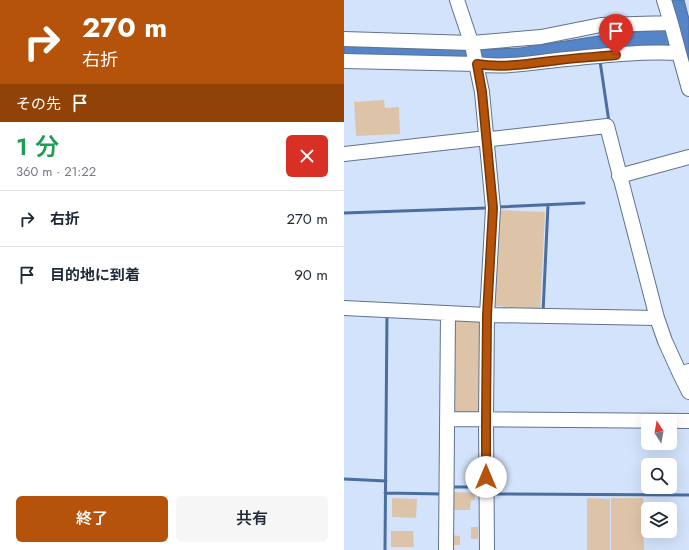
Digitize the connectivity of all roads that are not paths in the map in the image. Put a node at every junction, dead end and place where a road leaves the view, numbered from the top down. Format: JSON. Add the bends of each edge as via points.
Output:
{"nodes":[{"id":1,"x":457,"y":0,"type":"edge"},
{"id":2,"x":664,"y":0,"type":"edge"},
{"id":3,"x":670,"y":23,"type":"junction"},
{"id":4,"x":344,"y":39,"type":"edge"},
{"id":5,"x":472,"y":44,"type":"junction"},
{"id":6,"x":679,"y":53,"type":"junction"},
{"id":7,"x":344,"y":60,"type":"edge"},
{"id":8,"x":477,"y":62,"type":"junction"},
{"id":9,"x":689,"y":89,"type":"edge"},
{"id":10,"x":486,"y":138,"type":"junction"},
{"id":11,"x":344,"y":154,"type":"edge"},
{"id":12,"x":689,"y":157,"type":"edge"},
{"id":13,"x":619,"y":176,"type":"junction"},
{"id":14,"x":344,"y":308,"type":"edge"},
{"id":15,"x":448,"y":313,"type":"junction"},
{"id":16,"x":487,"y":315,"type":"junction"},
{"id":17,"x":657,"y":318,"type":"junction"},
{"id":18,"x":684,"y":373,"type":"edge"},
{"id":19,"x":689,"y":392,"type":"edge"},
{"id":20,"x":447,"y":418,"type":"junction"},
{"id":21,"x":486,"y":419,"type":"junction"},
{"id":22,"x":689,"y":421,"type":"edge"},
{"id":23,"x":446,"y":550,"type":"edge"},
{"id":24,"x":487,"y":550,"type":"edge"}],
"edges":[{"from":1,"to":5,"type":"street"},
{"from":2,"to":3,"type":"street"},
{"from":3,"to":5,"type":"street","via":[[601,25],[541,36]]},
{"from":3,"to":6,"type":"street"},
{"from":4,"to":5,"type":"street"},
{"from":5,"to":8,"type":"street"},
{"from":6,"to":8,"type":"street","via":[[646,53],[486,66]]},
{"from":6,"to":9,"type":"street"},
{"from":7,"to":8,"type":"street"},
{"from":8,"to":10,"type":"street"},
{"from":10,"to":11,"type":"street"},
{"from":10,"to":13,"type":"street","via":[[607,126]]},
{"from":10,"to":16,"type":"street","via":[[493,208]]},
{"from":12,"to":13,"type":"street"},
{"from":13,"to":17,"type":"street"},
{"from":14,"to":15,"type":"street"},
{"from":15,"to":16,"type":"street"},
{"from":15,"to":20,"type":"street"},
{"from":16,"to":17,"type":"street"},
{"from":16,"to":21,"type":"street"},
{"from":17,"to":18,"type":"street","via":[[664,341]]},
{"from":18,"to":19,"type":"street"},
{"from":20,"to":21,"type":"street"},
{"from":20,"to":23,"type":"street"},
{"from":21,"to":22,"type":"street"},
{"from":21,"to":24,"type":"street"}]}
